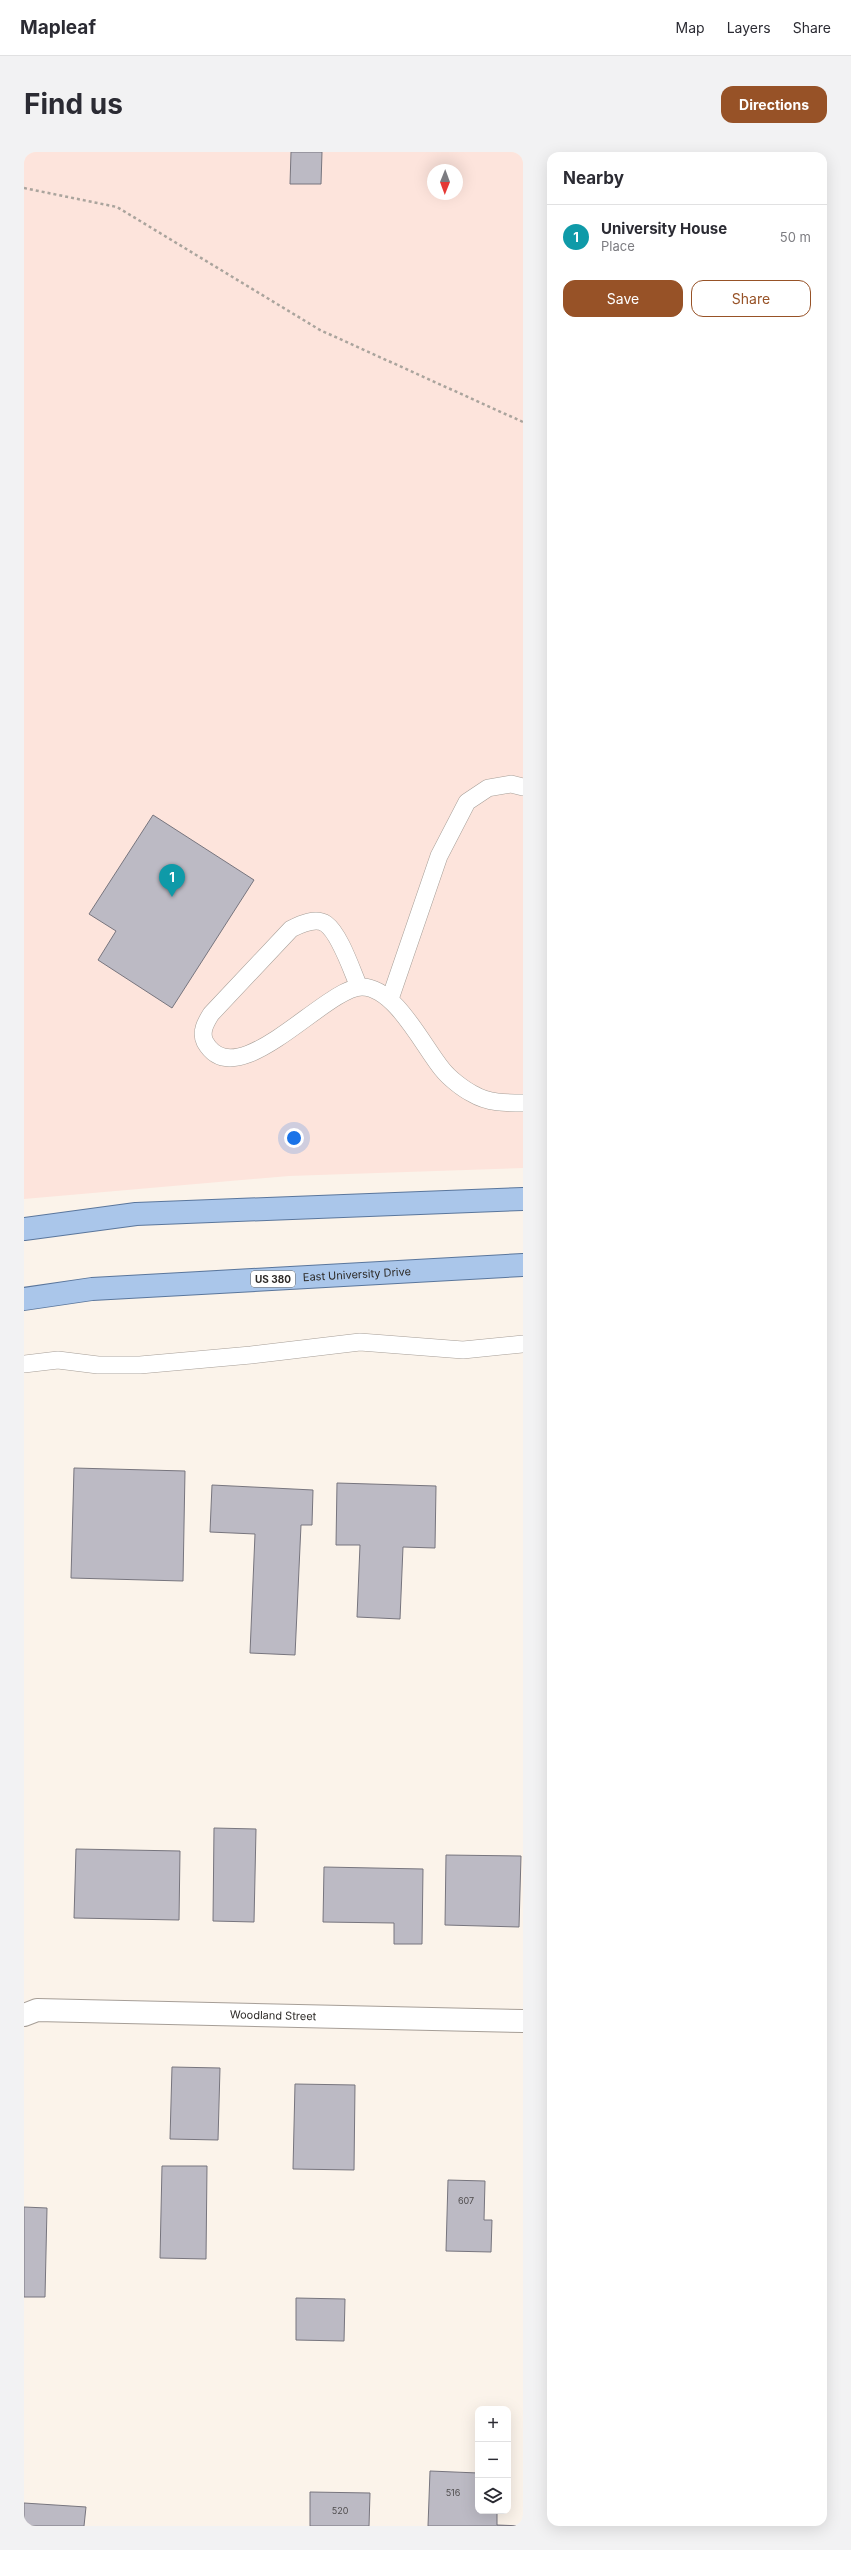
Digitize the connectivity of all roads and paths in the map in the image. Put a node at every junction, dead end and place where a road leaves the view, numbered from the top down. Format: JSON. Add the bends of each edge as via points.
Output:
{"nodes":[{"id":1,"x":24,"y":188,"type":"edge"},
{"id":2,"x":523,"y":422,"type":"edge"},
{"id":3,"x":523,"y":787,"type":"edge"},
{"id":4,"x":359,"y":987,"type":"junction"},
{"id":5,"x":390,"y":1000,"type":"junction"},
{"id":6,"x":523,"y":1103,"type":"edge"},
{"id":7,"x":523,"y":1199,"type":"edge"},
{"id":8,"x":24,"y":1229,"type":"edge"},
{"id":9,"x":523,"y":1265,"type":"edge"},
{"id":10,"x":24,"y":1299,"type":"edge"},
{"id":11,"x":523,"y":1344,"type":"edge"},
{"id":12,"x":24,"y":1364,"type":"edge"},
{"id":13,"x":24,"y":2015,"type":"edge"},
{"id":14,"x":523,"y":2021,"type":"edge"}],
"edges":[{"from":1,"to":2,"type":"path","via":[[117,207],[320,330]]},
{"from":3,"to":5,"type":"lane","via":[[511,784],[488,788],[467,802],[439,856]]},
{"from":4,"to":4,"type":"lane","via":[[332,1001],[307,1020],[254,1052],[226,1057],[213,1052],[204,1040],[203,1028],[211,1014],[291,929],[303,923],[315,921],[326,924],[336,936]]},
{"from":4,"to":5,"type":"lane","via":[[368,987]]},
{"from":5,"to":6,"type":"lane","via":[[443,1070],[472,1094],[487,1100]]},
{"from":7,"to":8,"type":"main road","via":[[136,1214]]},
{"from":9,"to":10,"type":"main road","name":"East University Drive","number":"US 380","via":[[92,1289]]},
{"from":11,"to":12,"type":"lane","via":[[463,1350],[360,1342],[251,1356],[140,1365],[98,1365],[58,1360]]},
{"from":13,"to":14,"type":"street","name":"Woodland Street","via":[[37,2010]]}]}
